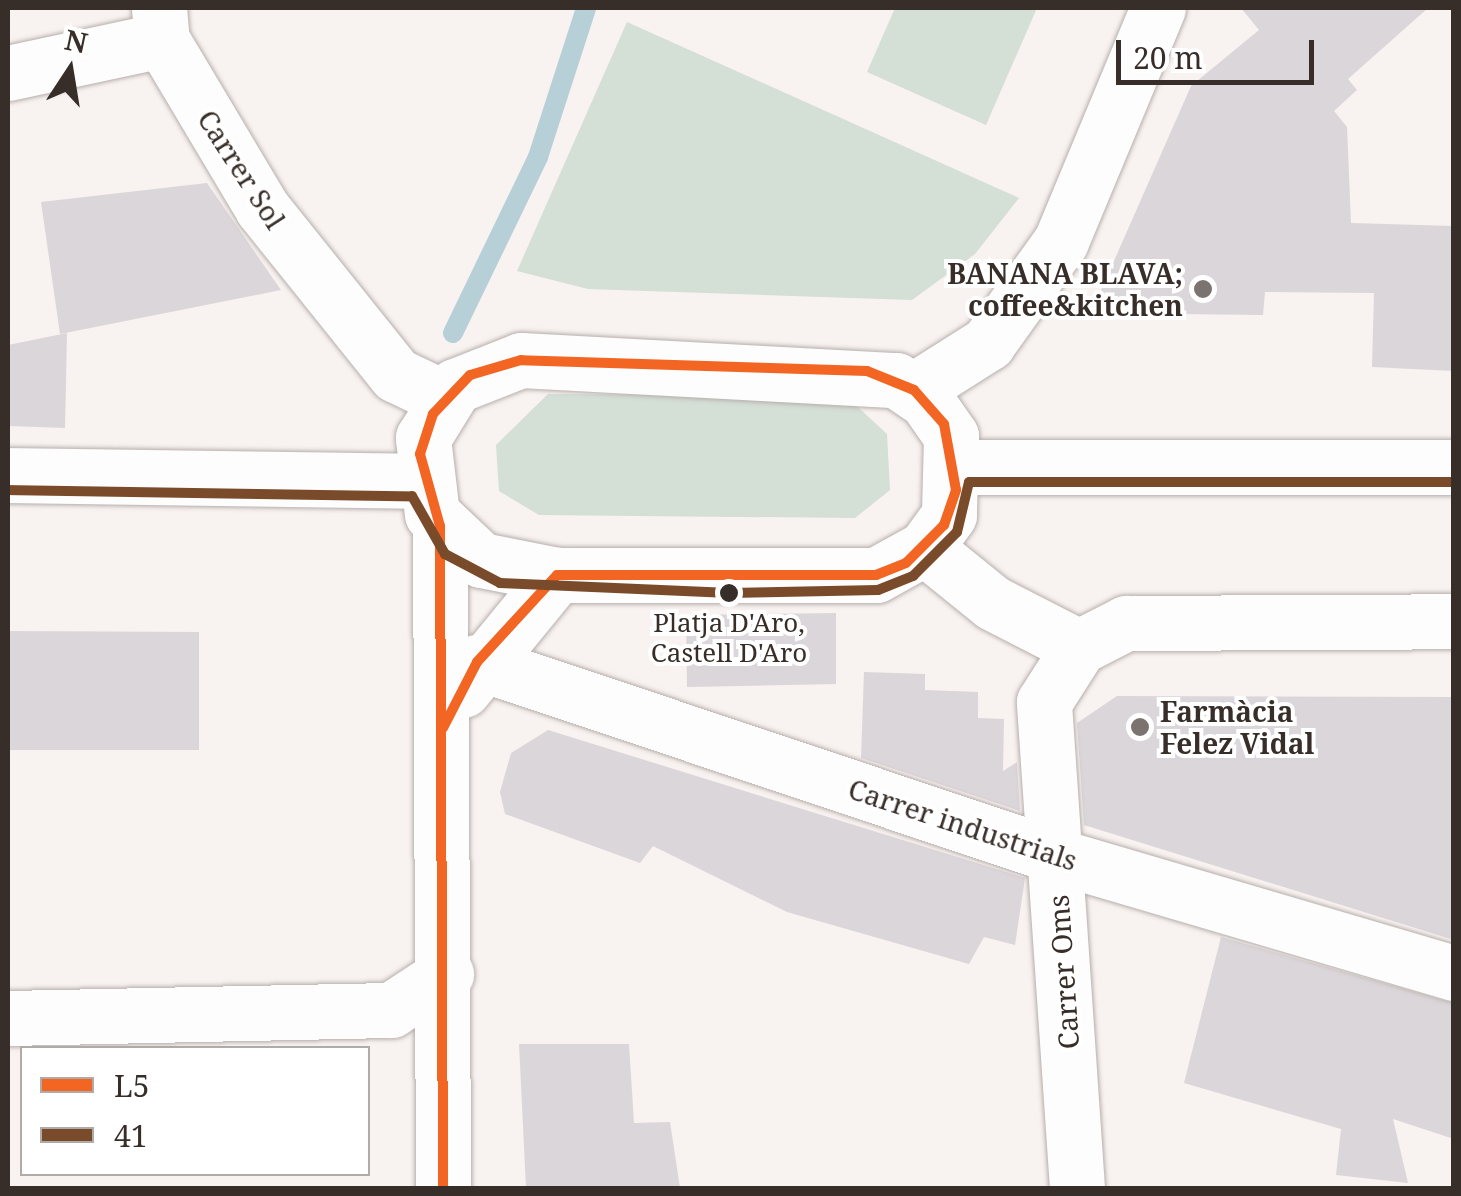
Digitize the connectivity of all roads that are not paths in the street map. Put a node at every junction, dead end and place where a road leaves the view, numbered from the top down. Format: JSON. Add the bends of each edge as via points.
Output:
{"nodes":[{"id":1,"x":1158,"y":8,"type":"edge"},
{"id":2,"x":160,"y":24,"type":"edge"},
{"id":3,"x":8,"y":73,"type":"edge"},
{"id":4,"x":914,"y":390,"type":"junction"},
{"id":5,"x":444,"y":398,"type":"junction"},
{"id":6,"x":957,"y":467,"type":"junction"},
{"id":7,"x":1454,"y":467,"type":"edge"},
{"id":8,"x":8,"y":474,"type":"edge"},
{"id":9,"x":430,"y":504,"type":"junction"},
{"id":10,"x":925,"y":548,"type":"junction"},
{"id":11,"x":557,"y":575,"type":"junction"},
{"id":12,"x":1454,"y":621,"type":"edge"},
{"id":13,"x":1079,"y":646,"type":"junction"},
{"id":14,"x":478,"y":662,"type":"junction"},
{"id":15,"x":443,"y":728,"type":"junction"},
{"id":16,"x":1056,"y":856,"type":"junction"},
{"id":17,"x":1454,"y":973,"type":"edge"},
{"id":18,"x":446,"y":974,"type":"junction"},
{"id":19,"x":8,"y":1018,"type":"edge"},
{"id":20,"x":443,"y":1188,"type":"edge"},
{"id":21,"x":1077,"y":1188,"type":"edge"}],
"edges":[{"from":1,"to":4,"type":"street","via":[[1062,241],[988,343]]},
{"from":2,"to":3,"type":"street","name":"Carrer Sol"},
{"from":2,"to":5,"type":"street","name":"Carrer Sol","via":[[262,208],[396,375]]},
{"from":4,"to":5,"type":"street","via":[[868,372],[520,360],[470,375]]},
{"from":4,"to":6,"type":"street","via":[[944,424]]},
{"from":5,"to":9,"type":"street","via":[[423,438]]},
{"from":6,"to":7,"type":"street"},
{"from":6,"to":10,"type":"street","via":[[949,515]]},
{"from":8,"to":9,"type":"street"},
{"from":9,"to":11,"type":"street","via":[[481,560]]},
{"from":9,"to":15,"type":"street"},
{"from":10,"to":11,"type":"street","via":[[876,575]]},
{"from":10,"to":13,"type":"street","via":[[993,604]]},
{"from":11,"to":14,"type":"street"},
{"from":12,"to":13,"type":"street","via":[[1126,622]]},
{"from":13,"to":16,"type":"street","name":"Carrer Oms","via":[[1044,702]]},
{"from":14,"to":15,"type":"street"},
{"from":14,"to":16,"type":"street","name":"Carrer industrials"},
{"from":15,"to":18,"type":"street"},
{"from":16,"to":17,"type":"street","name":"Carrer industrials"},
{"from":16,"to":21,"type":"street","name":"Carrer Oms"},
{"from":18,"to":19,"type":"street","via":[[391,1010]]},
{"from":18,"to":20,"type":"street"}]}
